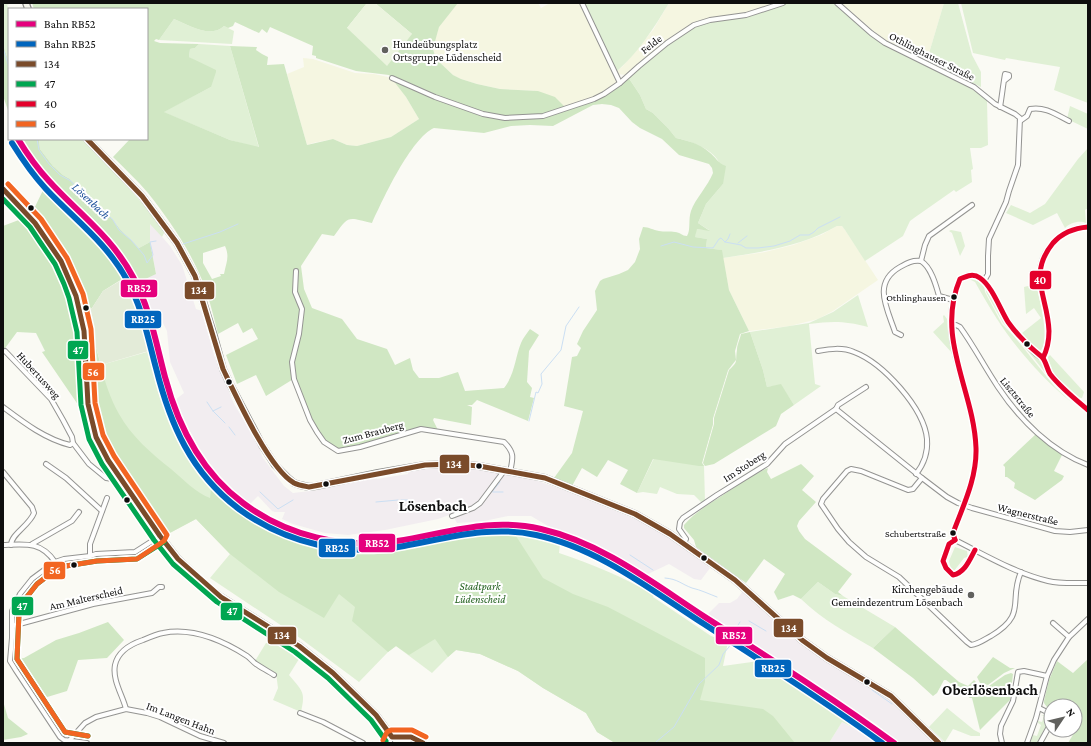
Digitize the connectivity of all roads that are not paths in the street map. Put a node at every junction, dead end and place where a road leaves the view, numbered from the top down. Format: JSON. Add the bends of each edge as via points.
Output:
{"nodes":[{"id":1,"x":582,"y":3,"type":"edge"},
{"id":2,"x":783,"y":3,"type":"edge"},
{"id":3,"x":836,"y":3,"type":"edge"},
{"id":4,"x":392,"y":78,"type":"dead end"},
{"id":5,"x":1004,"y":81,"type":"dead end"},
{"id":6,"x":620,"y":82,"type":"junction"},
{"id":7,"x":1000,"y":107,"type":"junction"},
{"id":8,"x":1020,"y":121,"type":"junction"},
{"id":9,"x":1069,"y":121,"type":"dead end"},
{"id":10,"x":88,"y":140,"type":"edge"},
{"id":11,"x":3,"y":188,"type":"edge"},
{"id":12,"x":972,"y":205,"type":"dead end"},
{"id":13,"x":1088,"y":227,"type":"edge"},
{"id":14,"x":921,"y":261,"type":"junction"},
{"id":15,"x":296,"y":271,"type":"dead end"},
{"id":16,"x":984,"y":281,"type":"junction"},
{"id":17,"x":953,"y":300,"type":"junction"},
{"id":18,"x":951,"y":325,"type":"junction"},
{"id":19,"x":901,"y":334,"type":"dead end"},
{"id":20,"x":5,"y":351,"type":"dead end"},
{"id":21,"x":818,"y":351,"type":"dead end"},
{"id":22,"x":1043,"y":358,"type":"junction"},
{"id":23,"x":866,"y":387,"type":"dead end"},
{"id":24,"x":3,"y":407,"type":"edge"},
{"id":25,"x":836,"y":409,"type":"junction"},
{"id":26,"x":1088,"y":410,"type":"edge"},
{"id":27,"x":73,"y":443,"type":"junction"},
{"id":28,"x":46,"y":464,"type":"dead end"},
{"id":29,"x":1088,"y":465,"type":"edge"},
{"id":30,"x":507,"y":471,"type":"junction"},
{"id":31,"x":3,"y":472,"type":"edge"},
{"id":32,"x":916,"y":474,"type":"junction"},
{"id":33,"x":119,"y":478,"type":"junction"},
{"id":34,"x":922,"y":478,"type":"junction"},
{"id":35,"x":107,"y":498,"type":"dead end"},
{"id":36,"x":964,"y":506,"type":"junction"},
{"id":37,"x":102,"y":511,"type":"junction"},
{"id":38,"x":79,"y":512,"type":"dead end"},
{"id":39,"x":452,"y":516,"type":"dead end"},
{"id":40,"x":1088,"y":530,"type":"edge"},
{"id":41,"x":160,"y":536,"type":"junction"},
{"id":42,"x":955,"y":540,"type":"junction"},
{"id":43,"x":32,"y":544,"type":"junction"},
{"id":44,"x":684,"y":544,"type":"junction"},
{"id":45,"x":3,"y":545,"type":"edge"},
{"id":46,"x":11,"y":545,"type":"junction"},
{"id":47,"x":975,"y":550,"type":"junction"},
{"id":48,"x":90,"y":556,"type":"junction"},
{"id":49,"x":55,"y":562,"type":"junction"},
{"id":50,"x":1021,"y":572,"type":"junction"},
{"id":51,"x":1088,"y":583,"type":"edge"},
{"id":52,"x":162,"y":587,"type":"dead end"},
{"id":53,"x":1088,"y":618,"type":"edge"},
{"id":54,"x":1053,"y":624,"type":"dead end"},
{"id":55,"x":12,"y":626,"type":"junction"},
{"id":56,"x":1069,"y":637,"type":"junction"},
{"id":57,"x":274,"y":675,"type":"dead end"},
{"id":58,"x":1047,"y":676,"type":"junction"},
{"id":59,"x":1039,"y":708,"type":"junction"},
{"id":60,"x":126,"y":709,"type":"junction"},
{"id":61,"x":1043,"y":710,"type":"edge"},
{"id":62,"x":300,"y":713,"type":"dead end"},
{"id":63,"x":392,"y":737,"type":"junction"},
{"id":64,"x":68,"y":742,"type":"edge"},
{"id":65,"x":88,"y":743,"type":"edge"},
{"id":66,"x":224,"y":743,"type":"edge"},
{"id":67,"x":362,"y":743,"type":"edge"},
{"id":68,"x":389,"y":743,"type":"edge"},
{"id":69,"x":423,"y":743,"type":"edge"},
{"id":70,"x":939,"y":743,"type":"edge"},
{"id":71,"x":1002,"y":743,"type":"edge"},
{"id":72,"x":1027,"y":743,"type":"edge"}],
"edges":[{"from":1,"to":6,"type":"street"},
{"from":2,"to":6,"type":"street","name":"Felde","via":[[746,15],[694,25],[667,42]]},
{"from":3,"to":7,"type":"street","name":"Othlinghauser Straße","via":[[885,43],[974,87]]},
{"from":4,"to":6,"type":"street","name":"Felde","via":[[483,114],[505,118],[543,116],[594,99]]},
{"from":5,"to":7,"type":"street"},
{"from":7,"to":8,"type":"street","name":"Othlinghauser Straße","via":[[1018,116]]},
{"from":8,"to":9,"type":"street","via":[[1027,116],[1030,109],[1036,108],[1050,111]]},
{"from":8,"to":16,"type":"street","via":[[1018,165],[1006,202],[989,239],[988,274]]},
{"from":10,"to":30,"type":"main road","via":[[142,196],[176,243],[195,276],[223,369],[234,393],[275,465],[294,483],[312,487],[426,465],[454,464]]},
{"from":11,"to":33,"type":"main road","via":[[46,238],[70,281],[84,331],[88,398],[96,438]]},
{"from":12,"to":14,"type":"street","via":[[929,236]]},
{"from":13,"to":22,"type":"street","via":[[1070,230],[1059,237],[1046,251],[1041,262],[1039,277],[1049,332]]},
{"from":14,"to":17,"type":"street","via":[[930,273],[939,296]]},
{"from":14,"to":19,"type":"street","via":[[912,261],[897,269],[889,275],[884,285],[883,296],[895,332]]},
{"from":15,"to":30,"type":"street","name":"Zum Brauberg","via":[[295,292],[302,309],[292,371],[310,420],[324,442],[338,451],[421,429],[463,435],[504,442],[513,455]]},
{"from":16,"to":17,"type":"street","via":[[971,275],[962,278]]},
{"from":16,"to":22,"type":"street","via":[[1010,324],[1033,352]]},
{"from":17,"to":18,"type":"street"},
{"from":18,"to":29,"type":"street","name":"Lisztstraße","via":[[960,327],[998,388],[1027,423],[1051,444]]},
{"from":18,"to":36,"type":"street","via":[[953,345],[976,440],[975,470]]},
{"from":20,"to":27,"type":"street","name":"Hubertusweg","via":[[51,399]]},
{"from":21,"to":32,"type":"street","via":[[840,349],[859,354],[882,370],[906,395],[922,421],[927,439],[924,460]]},
{"from":22,"to":26,"type":"street","via":[[1053,377]]},
{"from":23,"to":25,"type":"street","name":"Im Stoberg","via":[[838,405]]},
{"from":24,"to":27,"type":"street","via":[[46,435],[65,444]]},
{"from":25,"to":32,"type":"street"},
{"from":25,"to":44,"type":"street","name":"Im Stoberg","via":[[785,444],[767,464],[683,518],[679,527],[686,539]]},
{"from":27,"to":33,"type":"street","name":"Hubertusweg","via":[[89,464],[106,478]]},
{"from":28,"to":37,"type":"street","via":[[66,478]]},
{"from":30,"to":39,"type":"street","via":[[480,503]]},
{"from":30,"to":44,"type":"main road","via":[[545,478],[628,511]]},
{"from":31,"to":46,"type":"street","via":[[32,507],[34,513],[28,524],[13,537]]},
{"from":32,"to":34,"type":"street"},
{"from":33,"to":41,"type":"main road"},
{"from":34,"to":36,"type":"street"},
{"from":34,"to":50,"type":"street","via":[[913,489],[908,490],[851,469],[821,504],[838,529],[857,549],[899,578],[971,645],[998,631],[1009,621],[1014,611],[1016,584]]},
{"from":35,"to":37,"type":"street"},
{"from":36,"to":40,"type":"street","name":"Wagnerstraße","via":[[1055,531]]},
{"from":36,"to":42,"type":"street","via":[[953,533]]},
{"from":37,"to":48,"type":"street","via":[[90,544]]},
{"from":38,"to":43,"type":"street","via":[[72,521]]},
{"from":41,"to":48,"type":"street","via":[[135,552]]},
{"from":41,"to":63,"type":"main road","via":[[178,559],[204,583],[299,646],[333,673],[376,714]]},
{"from":42,"to":47,"type":"street"},
{"from":42,"to":47,"type":"street","via":[[949,544],[943,561],[953,575],[961,572]]},
{"from":43,"to":46,"type":"street"},
{"from":43,"to":49,"type":"street","via":[[46,551]]},
{"from":44,"to":70,"type":"main road","via":[[743,586],[802,640],[891,696]]},
{"from":45,"to":46,"type":"street"},
{"from":47,"to":50,"type":"street"},
{"from":48,"to":49,"type":"street","via":[[64,558]]},
{"from":49,"to":55,"type":"street","via":[[32,579],[20,594],[12,611]]},
{"from":50,"to":51,"type":"street","via":[[1049,581]]},
{"from":52,"to":55,"type":"street","name":"Am Malterscheid","via":[[152,593],[93,604]]},
{"from":53,"to":56,"type":"street"},
{"from":54,"to":56,"type":"street"},
{"from":55,"to":64,"type":"street","via":[[10,661],[52,726],[60,737]]},
{"from":56,"to":58,"type":"street"},
{"from":57,"to":60,"type":"street","via":[[248,657],[209,636],[178,632],[162,633],[131,644],[123,651],[115,666],[116,679]]},
{"from":58,"to":59,"type":"street"},
{"from":58,"to":71,"type":"street","via":[[1018,672],[1013,701],[1001,726]]},
{"from":59,"to":61,"type":"street"},
{"from":59,"to":72,"type":"street"},
{"from":60,"to":64,"type":"street","name":"Im Langen Hahn","via":[[96,717],[85,724]]},
{"from":60,"to":66,"type":"street","name":"Im Langen Hahn","via":[[147,712],[200,736]]},
{"from":62,"to":67,"type":"street"},
{"from":63,"to":68,"type":"street"},
{"from":63,"to":69,"type":"main road","via":[[411,737]]},
{"from":64,"to":65,"type":"street"}]}
